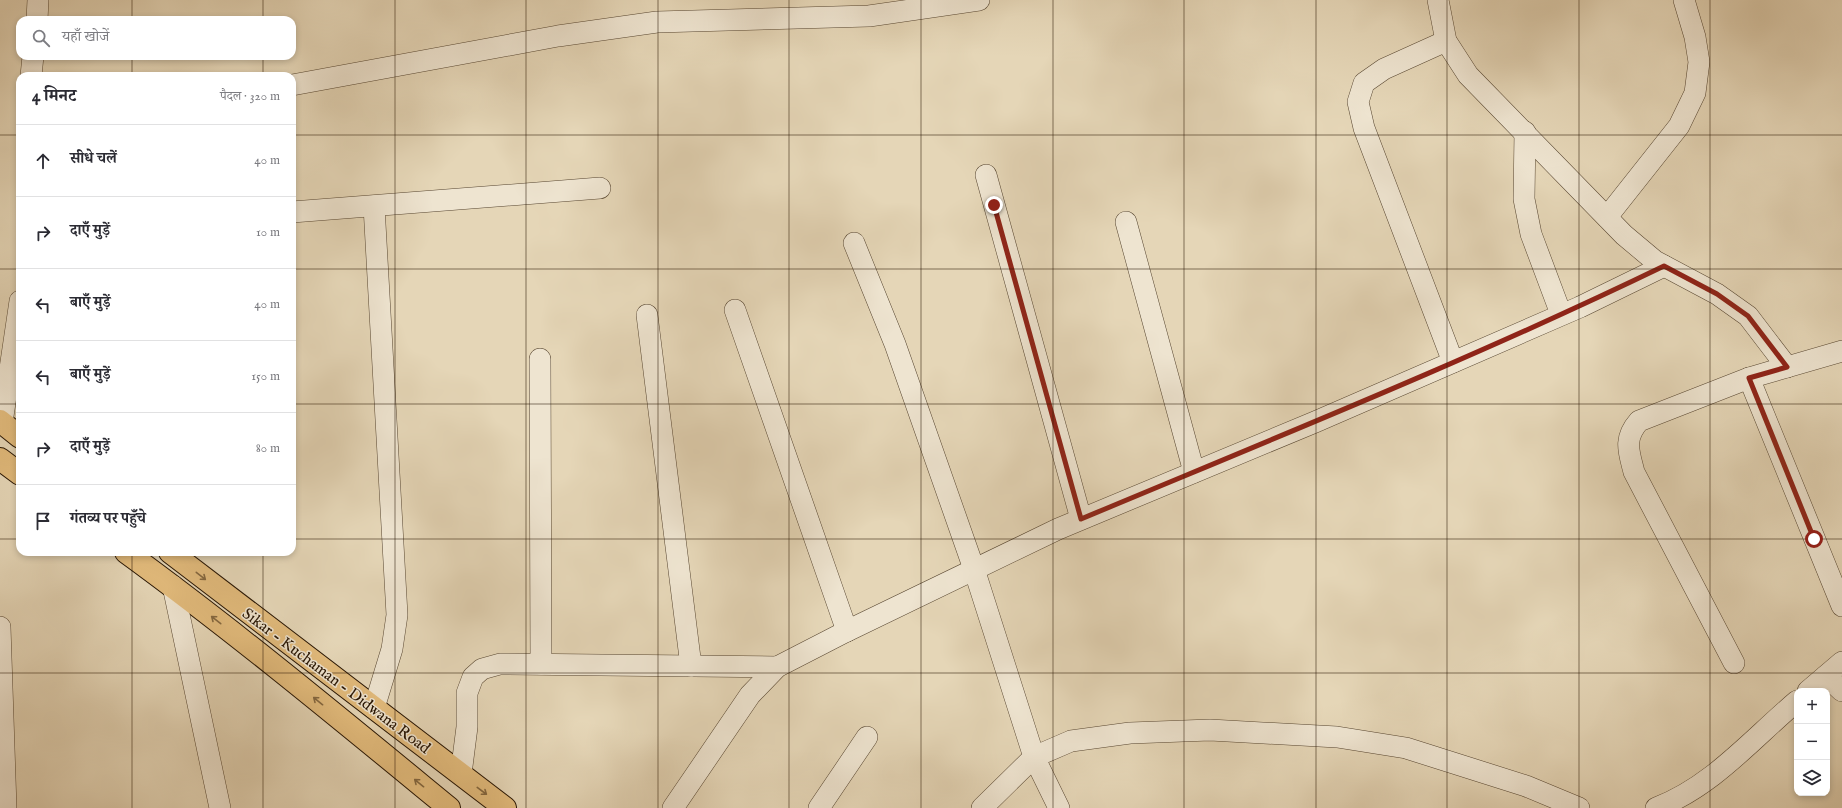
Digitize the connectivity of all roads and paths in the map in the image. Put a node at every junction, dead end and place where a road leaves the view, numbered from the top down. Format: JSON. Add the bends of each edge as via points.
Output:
{"nodes":[{"id":1,"x":38,"y":0,"type":"edge"},
{"id":2,"x":980,"y":0,"type":"edge"},
{"id":3,"x":1438,"y":0,"type":"edge"},
{"id":4,"x":1684,"y":0,"type":"edge"},
{"id":5,"x":37,"y":16,"type":"edge"},
{"id":6,"x":1446,"y":41,"type":"junction"},
{"id":7,"x":33,"y":60,"type":"edge"},
{"id":8,"x":31,"y":72,"type":"edge"},
{"id":9,"x":296,"y":84,"type":"edge"},
{"id":10,"x":1525,"y":132,"type":"junction"},
{"id":11,"x":986,"y":175,"type":"dead end"},
{"id":12,"x":600,"y":188,"type":"dead end"},
{"id":13,"x":374,"y":206,"type":"junction"},
{"id":14,"x":296,"y":212,"type":"edge"},
{"id":15,"x":1607,"y":217,"type":"junction"},
{"id":16,"x":1126,"y":222,"type":"dead end"},
{"id":17,"x":854,"y":243,"type":"dead end"},
{"id":18,"x":1664,"y":266,"type":"junction"},
{"id":19,"x":735,"y":310,"type":"dead end"},
{"id":20,"x":1561,"y":314,"type":"junction"},
{"id":21,"x":647,"y":315,"type":"dead end"},
{"id":22,"x":16,"y":326,"type":"edge"},
{"id":23,"x":1842,"y":351,"type":"edge"},
{"id":24,"x":540,"y":359,"type":"dead end"},
{"id":25,"x":1453,"y":362,"type":"junction"},
{"id":26,"x":1787,"y":367,"type":"junction"},
{"id":27,"x":1749,"y":378,"type":"junction"},
{"id":28,"x":1,"y":422,"type":"edge"},
{"id":29,"x":16,"y":434,"type":"edge"},
{"id":30,"x":0,"y":459,"type":"edge"},
{"id":31,"x":16,"y":471,"type":"edge"},
{"id":32,"x":1194,"y":472,"type":"junction"},
{"id":33,"x":1081,"y":519,"type":"junction"},
{"id":34,"x":132,"y":556,"type":"edge"},
{"id":35,"x":178,"y":556,"type":"edge"},
{"id":36,"x":974,"y":569,"type":"junction"},
{"id":37,"x":173,"y":586,"type":"junction"},
{"id":38,"x":1842,"y":606,"type":"edge"},
{"id":39,"x":0,"y":627,"type":"edge"},
{"id":40,"x":847,"y":631,"type":"junction"},
{"id":41,"x":1842,"y":662,"type":"edge"},
{"id":42,"x":1734,"y":663,"type":"dead end"},
{"id":43,"x":541,"y":664,"type":"junction"},
{"id":44,"x":691,"y":666,"type":"junction"},
{"id":45,"x":778,"y":667,"type":"junction"},
{"id":46,"x":1826,"y":676,"type":"junction"},
{"id":47,"x":1812,"y":688,"type":"edge"},
{"id":48,"x":1842,"y":691,"type":"edge"},
{"id":49,"x":1794,"y":703,"type":"edge"},
{"id":50,"x":374,"y":708,"type":"junction"},
{"id":51,"x":867,"y":738,"type":"dead end"},
{"id":52,"x":1034,"y":757,"type":"junction"},
{"id":53,"x":461,"y":774,"type":"junction"},
{"id":54,"x":1666,"y":806,"type":"edge"},
{"id":55,"x":6,"y":808,"type":"edge"},
{"id":56,"x":220,"y":808,"type":"edge"},
{"id":57,"x":449,"y":808,"type":"edge"},
{"id":58,"x":505,"y":808,"type":"edge"},
{"id":59,"x":673,"y":808,"type":"edge"},
{"id":60,"x":819,"y":808,"type":"edge"},
{"id":61,"x":982,"y":808,"type":"edge"},
{"id":62,"x":1059,"y":808,"type":"edge"},
{"id":63,"x":1579,"y":808,"type":"edge"}],
"edges":[{"from":1,"to":5,"type":"street"},
{"from":2,"to":9,"type":"street","via":[[869,16],[657,22],[558,36]]},
{"from":3,"to":6,"type":"street"},
{"from":4,"to":15,"type":"street","via":[[1699,62],[1695,93],[1679,126]]},
{"from":6,"to":10,"type":"street","via":[[1468,75]]},
{"from":6,"to":25,"type":"street","via":[[1384,69],[1364,83],[1358,102],[1364,128]]},
{"from":7,"to":8,"type":"street"},
{"from":10,"to":15,"type":"street"},
{"from":10,"to":20,"type":"street","via":[[1524,199],[1531,234]]},
{"from":11,"to":33,"type":"street"},
{"from":12,"to":13,"type":"street"},
{"from":13,"to":14,"type":"street"},
{"from":13,"to":50,"type":"street","via":[[398,615],[392,649]]},
{"from":15,"to":18,"type":"street","via":[[1624,235]]},
{"from":16,"to":32,"type":"street"},
{"from":17,"to":36,"type":"street","via":[[895,344]]},
{"from":18,"to":20,"type":"street"},
{"from":18,"to":26,"type":"street","via":[[1717,294],[1748,316]]},
{"from":19,"to":40,"type":"street"},
{"from":20,"to":25,"type":"street"},
{"from":21,"to":44,"type":"street"},
{"from":22,"to":28,"type":"street"},
{"from":23,"to":26,"type":"street"},
{"from":24,"to":43,"type":"street"},
{"from":25,"to":32,"type":"street"},
{"from":26,"to":27,"type":"street"},
{"from":27,"to":38,"type":"street"},
{"from":27,"to":42,"type":"street","via":[[1639,421],[1631,430],[1628,444],[1634,472]]},
{"from":28,"to":29,"type":"main road"},
{"from":30,"to":31,"type":"main road"},
{"from":32,"to":33,"type":"street"},
{"from":33,"to":36,"type":"street"},
{"from":34,"to":37,"type":"main road","name":"Sikar - Kuchaman - Didwana Road"},
{"from":35,"to":50,"type":"main road","name":"Sikar - Kuchaman - Didwana Road","one_way":true},
{"from":36,"to":40,"type":"street"},
{"from":36,"to":52,"type":"street"},
{"from":37,"to":56,"type":"street"},
{"from":57,"to":37,"type":"main road","name":"Sikar - Kuchaman - Didwana Road","one_way":true},
{"from":39,"to":55,"type":"street"},
{"from":40,"to":45,"type":"street"},
{"from":41,"to":46,"type":"street"},
{"from":43,"to":44,"type":"street"},
{"from":43,"to":53,"type":"street","via":[[500,664],[482,669],[473,677],[467,693],[467,727]]},
{"from":44,"to":45,"type":"street"},
{"from":45,"to":59,"type":"street","via":[[750,695]]},
{"from":46,"to":47,"type":"street"},
{"from":46,"to":48,"type":"street"},
{"from":49,"to":54,"type":"street","via":[[1724,768]]},
{"from":50,"to":53,"type":"main road","name":"Sikar - Kuchaman - Didwana Road"},
{"from":51,"to":60,"type":"street"},
{"from":52,"to":61,"type":"street"},
{"from":52,"to":62,"type":"street"},
{"from":52,"to":63,"type":"street","via":[[1071,741],[1130,733],[1210,730],[1337,738],[1406,748],[1526,786]]},
{"from":53,"to":58,"type":"main road","name":"Sikar - Kuchaman - Didwana Road","one_way":true}]}
